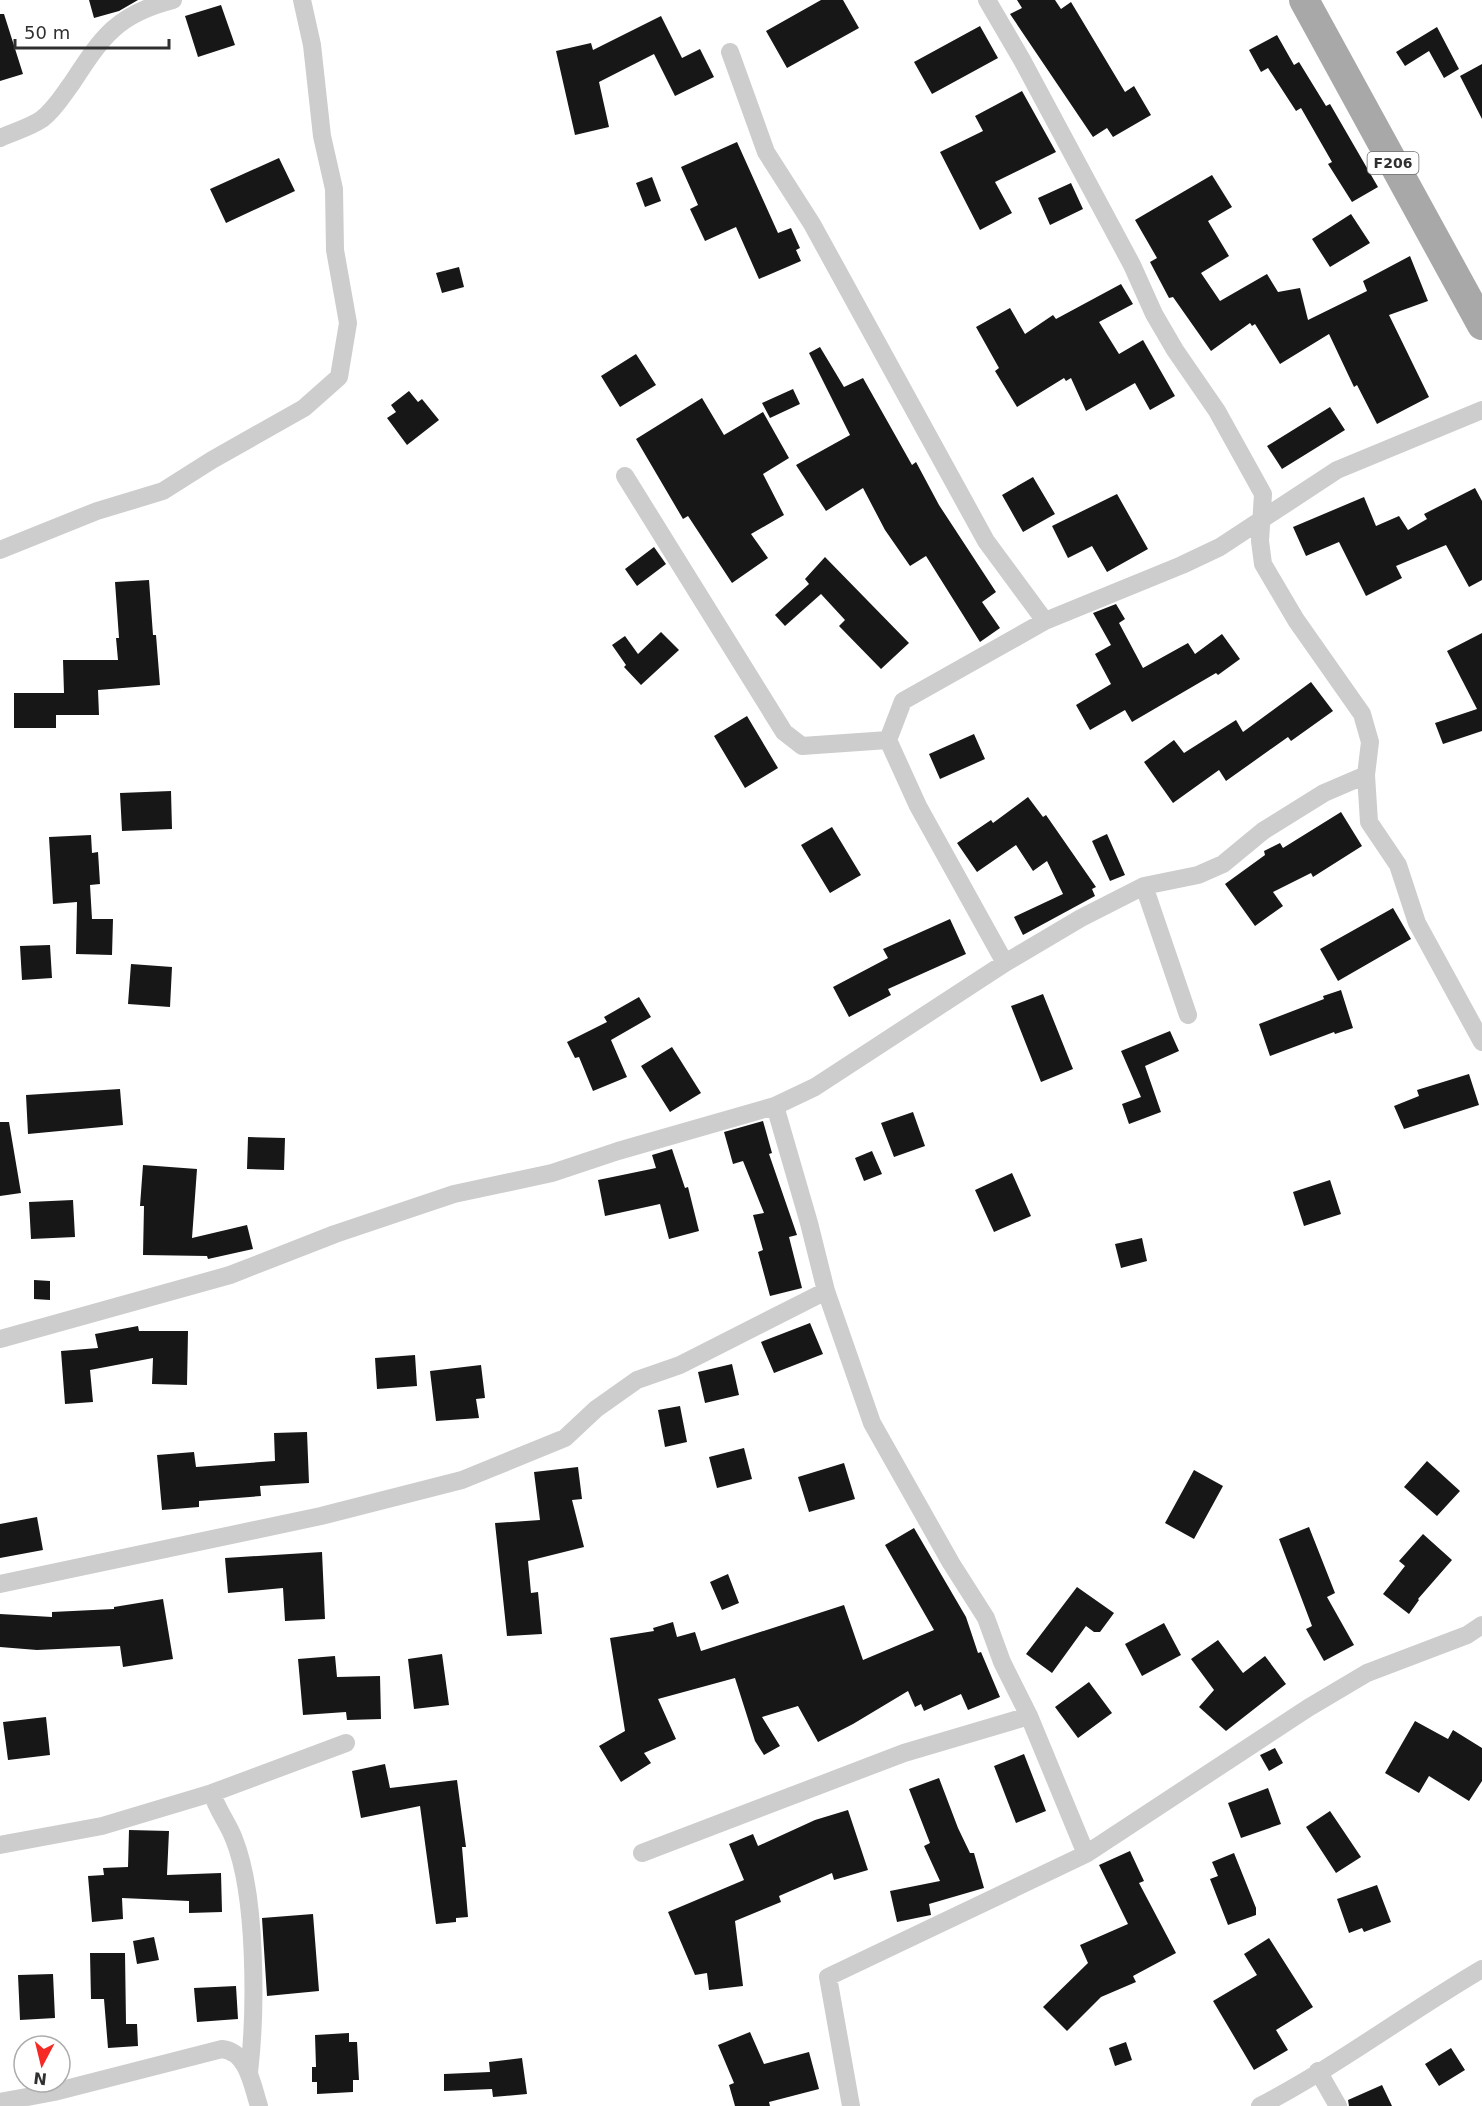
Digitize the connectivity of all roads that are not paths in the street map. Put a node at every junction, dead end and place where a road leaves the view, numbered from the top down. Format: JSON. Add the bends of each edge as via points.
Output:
{"nodes":[{"id":1,"x":173,"y":0,"type":"edge"},
{"id":2,"x":302,"y":0,"type":"edge"},
{"id":3,"x":987,"y":0,"type":"edge"},
{"id":4,"x":1304,"y":0,"type":"edge"},
{"id":5,"x":730,"y":52,"type":"dead end"},
{"id":6,"x":0,"y":138,"type":"edge"},
{"id":7,"x":1482,"y":325,"type":"edge"},
{"id":8,"x":1482,"y":410,"type":"edge"},
{"id":9,"x":625,"y":476,"type":"dead end"},
{"id":10,"x":1260,"y":522,"type":"junction"},
{"id":11,"x":0,"y":550,"type":"edge"},
{"id":12,"x":1045,"y":621,"type":"junction"},
{"id":13,"x":888,"y":740,"type":"junction"},
{"id":14,"x":1366,"y":775,"type":"junction"},
{"id":15,"x":1144,"y":886,"type":"junction"},
{"id":16,"x":1005,"y":963,"type":"junction"},
{"id":17,"x":1188,"y":1016,"type":"dead end"},
{"id":18,"x":1482,"y":1042,"type":"edge"},
{"id":19,"x":775,"y":1106,"type":"junction"},
{"id":20,"x":826,"y":1291,"type":"junction"},
{"id":21,"x":0,"y":1339,"type":"edge"},
{"id":22,"x":0,"y":1584,"type":"edge"},
{"id":23,"x":1482,"y":1625,"type":"edge"},
{"id":24,"x":1029,"y":1716,"type":"junction"},
{"id":25,"x":346,"y":1743,"type":"dead end"},
{"id":26,"x":212,"y":1793,"type":"junction"},
{"id":27,"x":0,"y":1845,"type":"edge"},
{"id":28,"x":642,"y":1853,"type":"dead end"},
{"id":29,"x":1086,"y":1854,"type":"junction"},
{"id":30,"x":1482,"y":1969,"type":"edge"},
{"id":31,"x":1318,"y":2072,"type":"junction"},
{"id":32,"x":249,"y":2075,"type":"junction"},
{"id":33,"x":0,"y":2102,"type":"edge"},
{"id":34,"x":259,"y":2106,"type":"edge"},
{"id":35,"x":851,"y":2106,"type":"edge"},
{"id":36,"x":1260,"y":2106,"type":"edge"},
{"id":37,"x":1338,"y":2106,"type":"edge"}],
"edges":[{"from":1,"to":6,"type":"street","via":[[152,5],[118,23],[98,43],[59,102],[42,119]]},
{"from":2,"to":11,"type":"street","via":[[334,189],[334,250],[348,323],[339,377],[304,408],[163,492],[97,511]]},
{"from":3,"to":10,"type":"street","via":[[1116,234],[1154,314],[1217,411],[1263,494]]},
{"from":4,"to":7,"type":"main road","number":"F206"},
{"from":5,"to":12,"type":"street","via":[[766,152],[812,224],[986,542]]},
{"from":8,"to":10,"type":"street","via":[[1337,471]]},
{"from":9,"to":13,"type":"street","via":[[784,732],[802,746]]},
{"from":10,"to":12,"type":"street","via":[[1182,565]]},
{"from":10,"to":14,"type":"street","via":[[1263,564],[1296,620],[1362,714],[1370,742]]},
{"from":12,"to":13,"type":"street","via":[[903,701]]},
{"from":13,"to":16,"type":"street","via":[[918,806]]},
{"from":14,"to":15,"type":"street","via":[[1298,809],[1223,864],[1198,875]]},
{"from":14,"to":18,"type":"street","via":[[1369,822],[1398,865],[1417,923]]},
{"from":15,"to":16,"type":"street"},
{"from":15,"to":17,"type":"street"},
{"from":16,"to":19,"type":"street","via":[[815,1087]]},
{"from":19,"to":20,"type":"street"},
{"from":19,"to":21,"type":"street","via":[[552,1173],[454,1194],[334,1234],[230,1275]]},
{"from":20,"to":22,"type":"street","via":[[680,1365],[637,1380],[596,1409],[565,1438],[462,1480],[321,1516]]},
{"from":20,"to":24,"type":"street","via":[[872,1423],[986,1618],[1002,1662]]},
{"from":23,"to":29,"type":"street","via":[[1467,1635],[1357,1679]]},
{"from":24,"to":28,"type":"street","via":[[904,1753]]},
{"from":24,"to":29,"type":"street"},
{"from":25,"to":26,"type":"street"},
{"from":26,"to":27,"type":"street","via":[[102,1826]]},
{"from":26,"to":32,"type":"street","via":[[234,1838],[250,1929],[254,2031]]},
{"from":29,"to":35,"type":"street","via":[[828,1977]]},
{"from":30,"to":31,"type":"street"},
{"from":31,"to":36,"type":"street"},
{"from":31,"to":37,"type":"street"},
{"from":32,"to":33,"type":"street","via":[[241,2057],[222,2049]]},
{"from":32,"to":34,"type":"street"}]}
